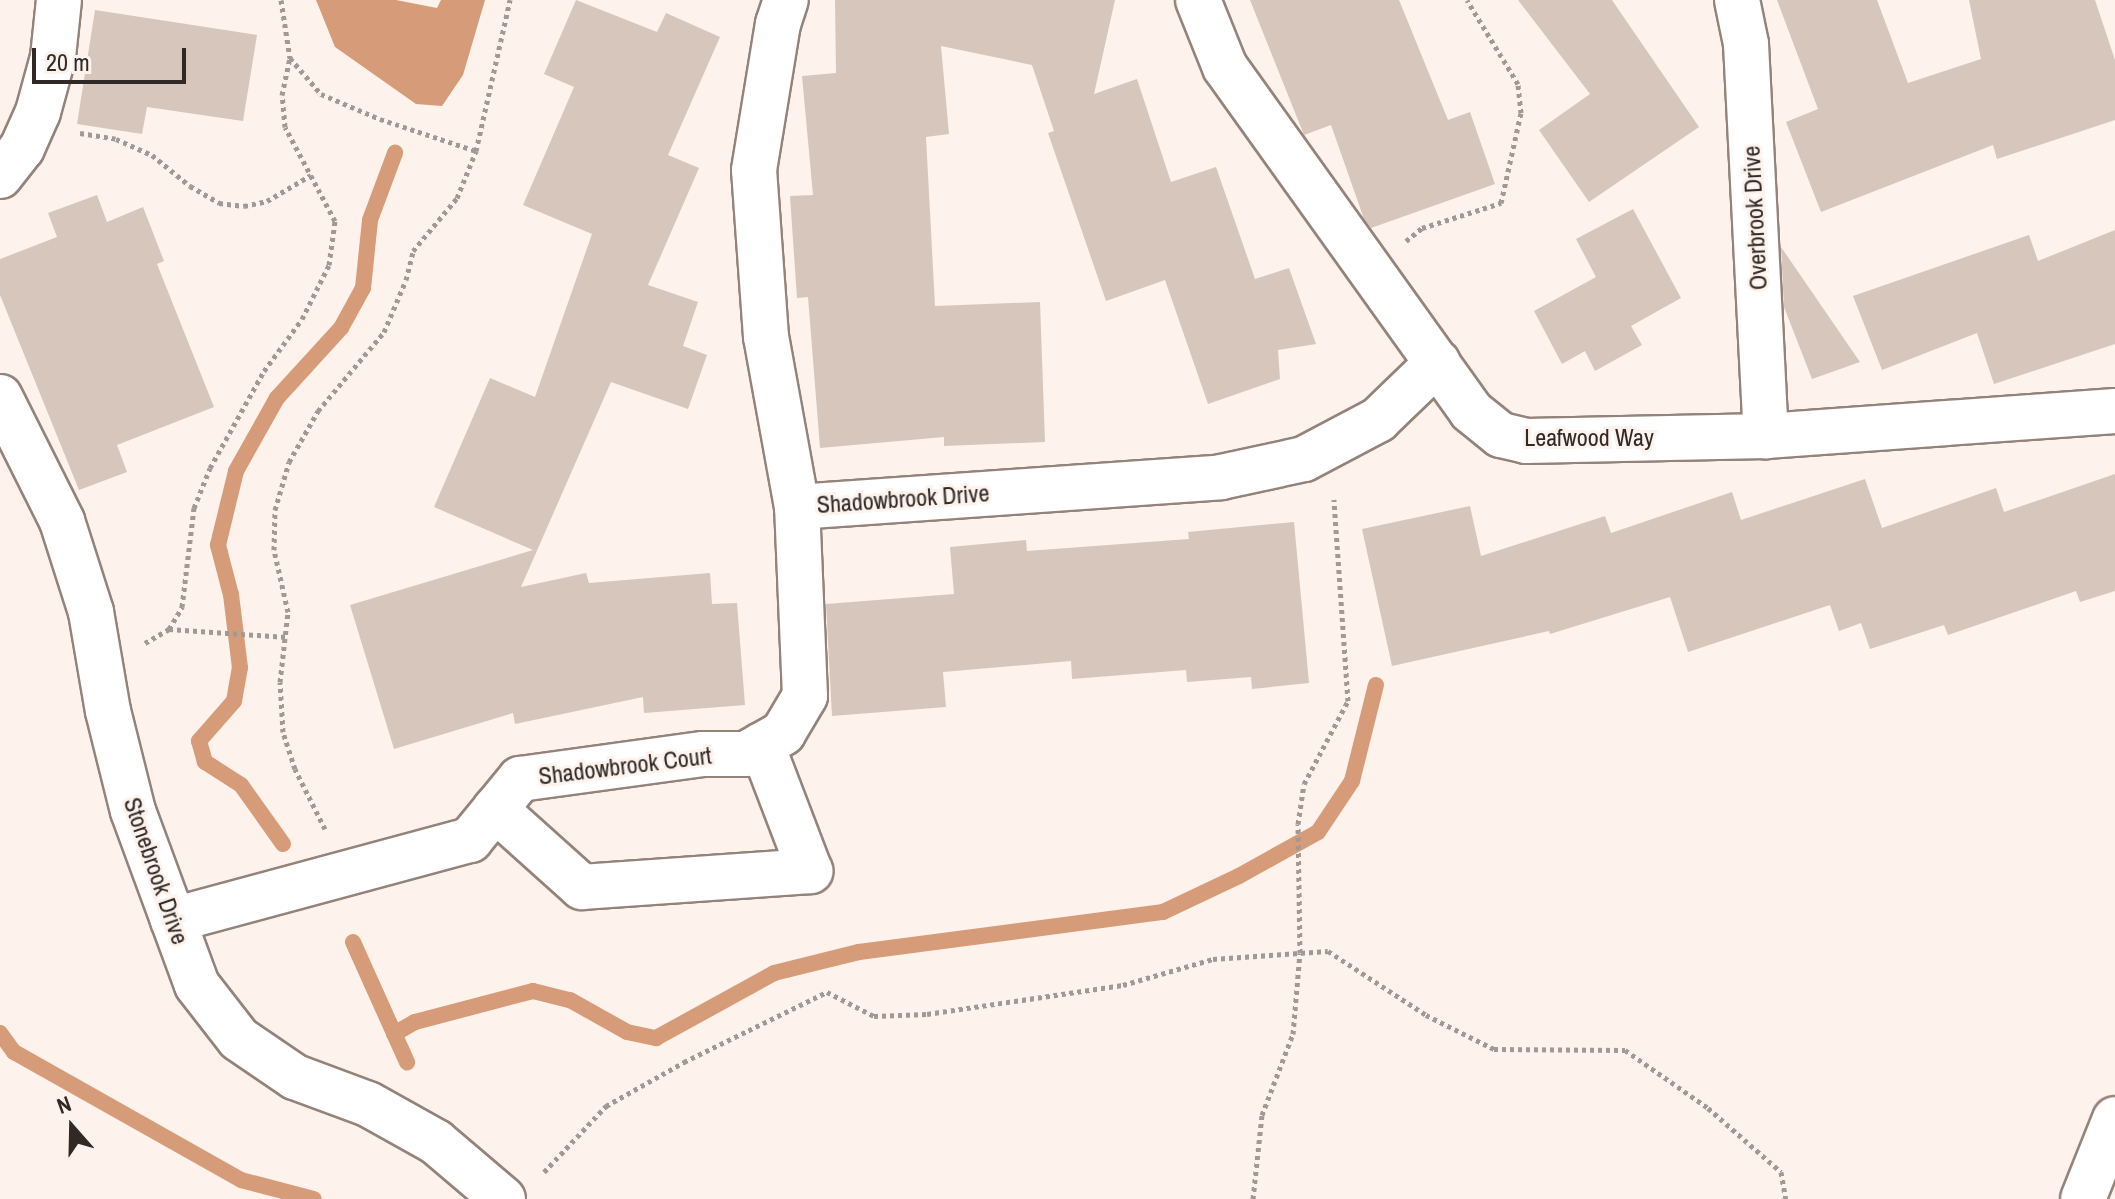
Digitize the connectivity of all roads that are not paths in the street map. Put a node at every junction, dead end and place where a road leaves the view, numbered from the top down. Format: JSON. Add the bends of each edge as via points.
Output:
{"nodes":[{"id":1,"x":59,"y":0,"type":"edge"},
{"id":2,"x":786,"y":0,"type":"edge"},
{"id":3,"x":1198,"y":0,"type":"edge"},
{"id":4,"x":1737,"y":0,"type":"edge"},
{"id":5,"x":0,"y":176,"type":"edge"},
{"id":6,"x":1438,"y":362,"type":"junction"},
{"id":7,"x":0,"y":397,"type":"edge"},
{"id":8,"x":2115,"y":411,"type":"edge"},
{"id":9,"x":1766,"y":436,"type":"junction"},
{"id":10,"x":797,"y":507,"type":"junction"},
{"id":11,"x":762,"y":745,"type":"junction"},
{"id":12,"x":495,"y":809,"type":"junction"},
{"id":13,"x":173,"y":920,"type":"junction"},
{"id":14,"x":2115,"y":1119,"type":"edge"},
{"id":15,"x":503,"y":1199,"type":"edge"},
{"id":16,"x":2083,"y":1199,"type":"edge"}],
"edges":[{"from":1,"to":5,"type":"street","via":[[53,57],[32,125]]},
{"from":2,"to":10,"type":"street","name":"Shadowbrook Drive","via":[[754,170],[766,337]]},
{"from":3,"to":6,"type":"street","name":"Leafwood Way","via":[[1225,67]]},
{"from":4,"to":9,"type":"street","name":"Overbrook Drive","via":[[1746,44]]},
{"from":6,"to":9,"type":"street","name":"Leafwood Way","via":[[1471,411],[1501,435],[1526,441]]},
{"from":6,"to":10,"type":"street","name":"Shadowbrook Drive","via":[[1378,420],[1304,459],[1221,477]]},
{"from":7,"to":13,"type":"street","name":"Stonebrook Drive","via":[[62,521],[91,612],[133,811]]},
{"from":8,"to":9,"type":"street","name":"Leafwood Way"},
{"from":10,"to":11,"type":"street","name":"Shadowbrook Court","via":[[805,696],[783,733]]},
{"from":11,"to":12,"type":"street","name":"Shadowbrook Court","via":[[746,754],[703,754],[520,779]]},
{"from":11,"to":12,"type":"street","via":[[810,871],[582,887]]},
{"from":12,"to":13,"type":"street","name":"Shadowbrook Court","via":[[470,840]]},
{"from":13,"to":15,"type":"street","name":"Stonebrook Drive","via":[[197,985],[239,1039],[295,1077],[368,1104],[436,1142]]},
{"from":14,"to":16,"type":"street"}]}
